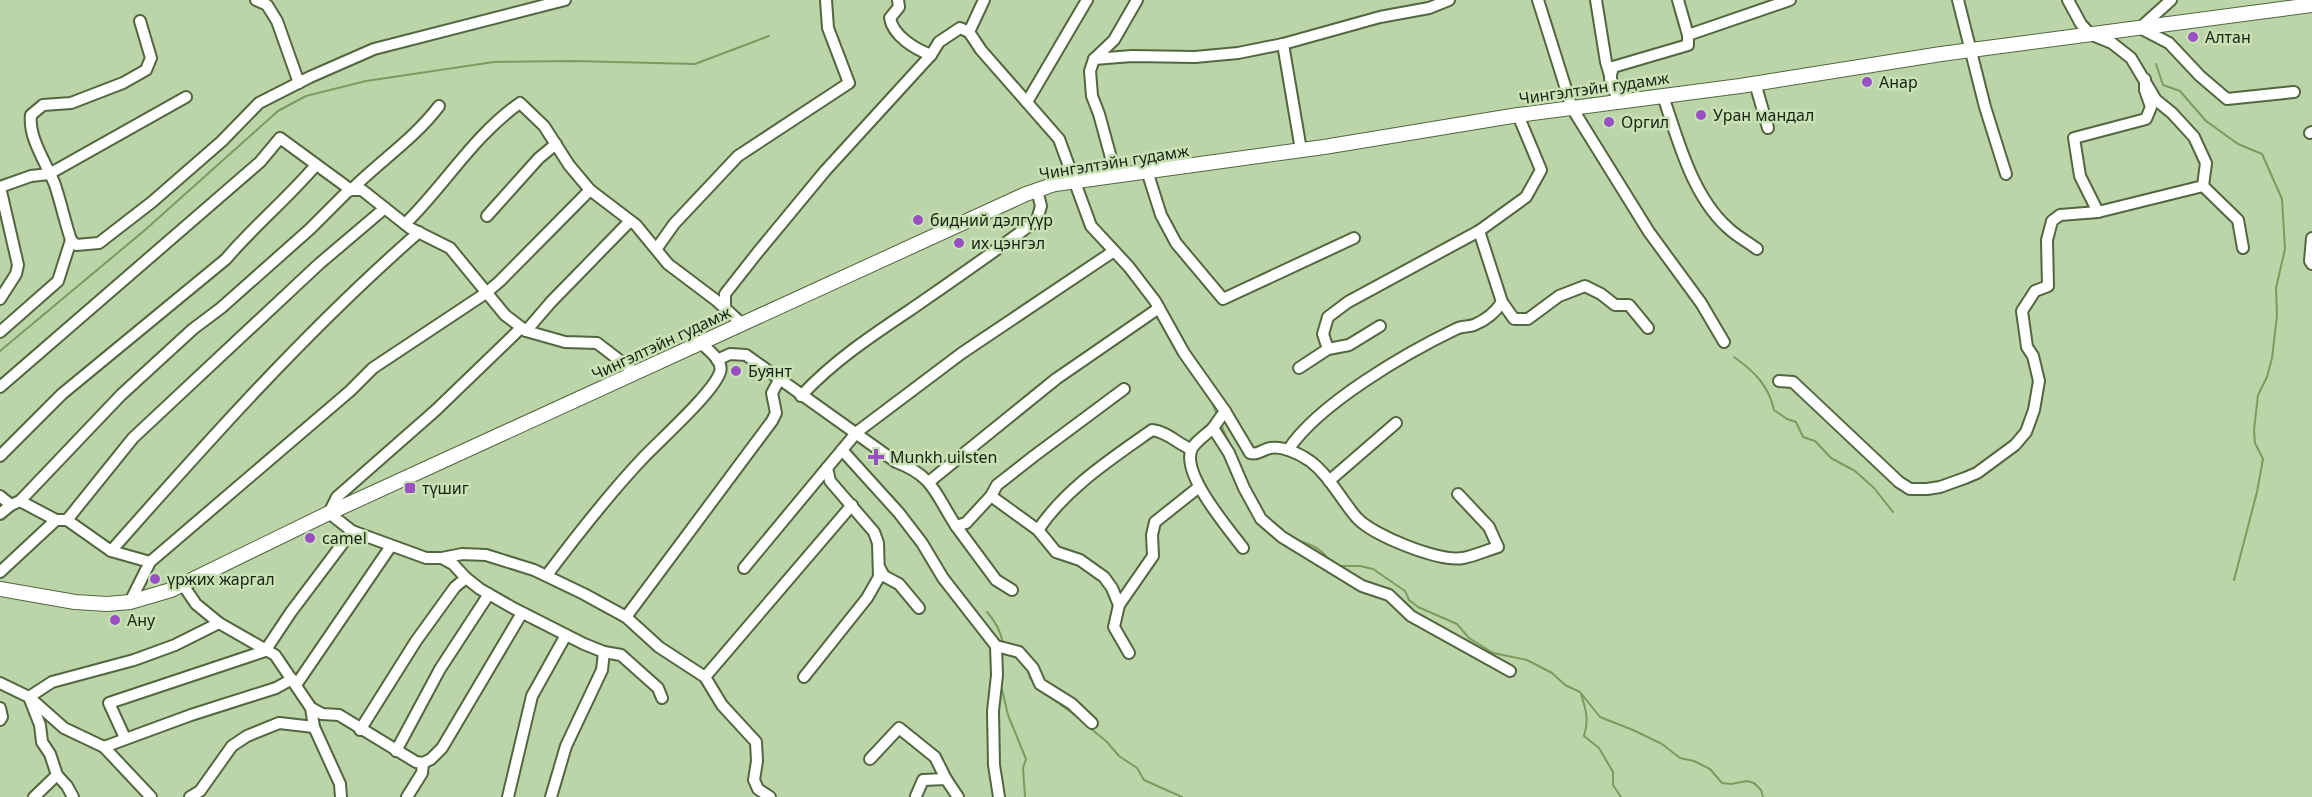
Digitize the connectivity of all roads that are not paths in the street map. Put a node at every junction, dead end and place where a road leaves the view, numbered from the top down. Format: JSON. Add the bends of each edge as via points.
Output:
{"nodes":[{"id":1,"x":256,"y":0,"type":"edge"},
{"id":2,"x":565,"y":0,"type":"edge"},
{"id":3,"x":826,"y":0,"type":"edge"},
{"id":4,"x":898,"y":0,"type":"edge"},
{"id":5,"x":984,"y":0,"type":"edge"},
{"id":6,"x":1087,"y":0,"type":"edge"},
{"id":7,"x":1137,"y":0,"type":"edge"},
{"id":8,"x":1449,"y":0,"type":"edge"},
{"id":9,"x":1538,"y":0,"type":"edge"},
{"id":10,"x":1596,"y":0,"type":"edge"},
{"id":11,"x":1678,"y":0,"type":"edge"},
{"id":12,"x":1790,"y":0,"type":"edge"},
{"id":13,"x":1958,"y":0,"type":"edge"},
{"id":14,"x":2068,"y":0,"type":"edge"},
{"id":15,"x":2171,"y":0,"type":"edge"},
{"id":16,"x":1775,"y":2,"type":"edge"},
{"id":17,"x":2311,"y":7,"type":"edge"},
{"id":18,"x":140,"y":21,"type":"dead end"},
{"id":19,"x":2140,"y":28,"type":"junction"},
{"id":20,"x":969,"y":32,"type":"junction"},
{"id":21,"x":2090,"y":34,"type":"junction"},
{"id":22,"x":1688,"y":35,"type":"junction"},
{"id":23,"x":1283,"y":44,"type":"junction"},
{"id":24,"x":1972,"y":51,"type":"junction"},
{"id":25,"x":931,"y":55,"type":"junction"},
{"id":26,"x":1094,"y":59,"type":"junction"},
{"id":27,"x":1610,"y":79,"type":"junction"},
{"id":28,"x":2145,"y":79,"type":"junction"},
{"id":29,"x":299,"y":83,"type":"junction"},
{"id":30,"x":1755,"y":83,"type":"junction"},
{"id":31,"x":2294,"y":92,"type":"dead end"},
{"id":32,"x":1663,"y":96,"type":"junction"},
{"id":33,"x":186,"y":97,"type":"dead end"},
{"id":34,"x":1027,"y":102,"type":"junction"},
{"id":35,"x":1618,"y":102,"type":"junction"},
{"id":36,"x":440,"y":106,"type":"dead end"},
{"id":37,"x":1572,"y":108,"type":"junction"},
{"id":38,"x":1518,"y":115,"type":"junction"},
{"id":39,"x":1768,"y":128,"type":"dead end"},
{"id":40,"x":556,"y":144,"type":"junction"},
{"id":41,"x":1301,"y":150,"type":"junction"},
{"id":42,"x":316,"y":165,"type":"junction"},
{"id":43,"x":1147,"y":171,"type":"junction"},
{"id":44,"x":49,"y":174,"type":"junction"},
{"id":45,"x":2006,"y":174,"type":"dead end"},
{"id":46,"x":1116,"y":176,"type":"junction"},
{"id":47,"x":1076,"y":181,"type":"junction"},
{"id":48,"x":2203,"y":186,"type":"junction"},
{"id":49,"x":0,"y":187,"type":"edge"},
{"id":50,"x":351,"y":190,"type":"junction"},
{"id":51,"x":590,"y":190,"type":"junction"},
{"id":52,"x":1036,"y":190,"type":"junction"},
{"id":53,"x":385,"y":208,"type":"junction"},
{"id":54,"x":2098,"y":212,"type":"junction"},
{"id":55,"x":487,"y":216,"type":"dead end"},
{"id":56,"x":630,"y":221,"type":"junction"},
{"id":57,"x":405,"y":224,"type":"junction"},
{"id":58,"x":1479,"y":231,"type":"junction"},
{"id":59,"x":419,"y":232,"type":"junction"},
{"id":60,"x":1354,"y":237,"type":"dead end"},
{"id":61,"x":2312,"y":238,"type":"edge"},
{"id":62,"x":70,"y":240,"type":"junction"},
{"id":63,"x":657,"y":248,"type":"junction"},
{"id":64,"x":2243,"y":248,"type":"dead end"},
{"id":65,"x":1757,"y":249,"type":"dead end"},
{"id":66,"x":1114,"y":250,"type":"junction"},
{"id":67,"x":2312,"y":264,"type":"edge"},
{"id":68,"x":486,"y":293,"type":"junction"},
{"id":69,"x":0,"y":299,"type":"edge"},
{"id":70,"x":1502,"y":302,"type":"junction"},
{"id":71,"x":725,"y":308,"type":"junction"},
{"id":72,"x":1159,"y":308,"type":"junction"},
{"id":73,"x":742,"y":324,"type":"junction"},
{"id":74,"x":1380,"y":326,"type":"dead end"},
{"id":75,"x":1648,"y":328,"type":"dead end"},
{"id":76,"x":524,"y":329,"type":"junction"},
{"id":77,"x":0,"y":332,"type":"edge"},
{"id":78,"x":1724,"y":342,"type":"dead end"},
{"id":79,"x":701,"y":343,"type":"junction"},
{"id":80,"x":1328,"y":348,"type":"junction"},
{"id":81,"x":717,"y":360,"type":"junction"},
{"id":82,"x":1299,"y":369,"type":"dead end"},
{"id":83,"x":636,"y":373,"type":"junction"},
{"id":84,"x":779,"y":380,"type":"junction"},
{"id":85,"x":1779,"y":381,"type":"dead end"},
{"id":86,"x":0,"y":387,"type":"edge"},
{"id":87,"x":1124,"y":389,"type":"dead end"},
{"id":88,"x":801,"y":396,"type":"junction"},
{"id":89,"x":1225,"y":411,"type":"junction"},
{"id":90,"x":1396,"y":423,"type":"dead end"},
{"id":91,"x":1213,"y":428,"type":"junction"},
{"id":92,"x":857,"y":432,"type":"junction"},
{"id":93,"x":1191,"y":449,"type":"junction"},
{"id":94,"x":842,"y":450,"type":"junction"},
{"id":95,"x":1288,"y":450,"type":"junction"},
{"id":96,"x":0,"y":456,"type":"edge"},
{"id":97,"x":827,"y":468,"type":"junction"},
{"id":98,"x":930,"y":481,"type":"junction"},
{"id":99,"x":1329,"y":481,"type":"junction"},
{"id":100,"x":1199,"y":487,"type":"junction"},
{"id":101,"x":1458,"y":494,"type":"dead end"},
{"id":102,"x":0,"y":496,"type":"edge"},
{"id":103,"x":991,"y":496,"type":"junction"},
{"id":104,"x":16,"y":503,"type":"junction"},
{"id":105,"x":852,"y":505,"type":"junction"},
{"id":106,"x":329,"y":513,"type":"junction"},
{"id":107,"x":0,"y":514,"type":"edge"},
{"id":108,"x":61,"y":520,"type":"junction"},
{"id":109,"x":956,"y":526,"type":"junction"},
{"id":110,"x":1038,"y":530,"type":"junction"},
{"id":111,"x":352,"y":531,"type":"junction"},
{"id":112,"x":392,"y":546,"type":"junction"},
{"id":113,"x":1243,"y":548,"type":"dead end"},
{"id":114,"x":111,"y":551,"type":"junction"},
{"id":115,"x":442,"y":558,"type":"junction"},
{"id":116,"x":150,"y":562,"type":"junction"},
{"id":117,"x":879,"y":567,"type":"junction"},
{"id":118,"x":744,"y":568,"type":"dead end"},
{"id":119,"x":0,"y":572,"type":"edge"},
{"id":120,"x":547,"y":575,"type":"junction"},
{"id":121,"x":466,"y":578,"type":"junction"},
{"id":122,"x":183,"y":585,"type":"junction"},
{"id":123,"x":0,"y":589,"type":"edge"},
{"id":124,"x":1012,"y":590,"type":"dead end"},
{"id":125,"x":489,"y":594,"type":"junction"},
{"id":126,"x":130,"y":602,"type":"junction"},
{"id":127,"x":1119,"y":605,"type":"junction"},
{"id":128,"x":919,"y":609,"type":"dead end"},
{"id":129,"x":522,"y":613,"type":"junction"},
{"id":130,"x":626,"y":617,"type":"junction"},
{"id":131,"x":219,"y":623,"type":"junction"},
{"id":132,"x":566,"y":635,"type":"junction"},
{"id":133,"x":996,"y":646,"type":"junction"},
{"id":134,"x":265,"y":651,"type":"junction"},
{"id":135,"x":604,"y":652,"type":"junction"},
{"id":136,"x":1129,"y":653,"type":"dead end"},
{"id":137,"x":1510,"y":671,"type":"dead end"},
{"id":138,"x":705,"y":677,"type":"junction"},
{"id":139,"x":804,"y":677,"type":"dead end"},
{"id":140,"x":294,"y":682,"type":"junction"},
{"id":141,"x":0,"y":683,"type":"edge"},
{"id":142,"x":29,"y":697,"type":"junction"},
{"id":143,"x":662,"y":698,"type":"dead end"},
{"id":144,"x":0,"y":708,"type":"edge"},
{"id":145,"x":310,"y":708,"type":"junction"},
{"id":146,"x":0,"y":720,"type":"edge"},
{"id":147,"x":1092,"y":723,"type":"dead end"},
{"id":148,"x":314,"y":727,"type":"junction"},
{"id":149,"x":360,"y":729,"type":"junction"},
{"id":150,"x":125,"y":738,"type":"junction"},
{"id":151,"x":104,"y":747,"type":"junction"},
{"id":152,"x":396,"y":751,"type":"junction"},
{"id":153,"x":870,"y":759,"type":"dead end"},
{"id":154,"x":423,"y":763,"type":"junction"},
{"id":155,"x":57,"y":776,"type":"junction"},
{"id":156,"x":946,"y":779,"type":"junction"},
{"id":157,"x":916,"y":796,"type":"edge"},
{"id":158,"x":34,"y":797,"type":"edge"},
{"id":159,"x":73,"y":797,"type":"edge"},
{"id":160,"x":151,"y":797,"type":"edge"},
{"id":161,"x":190,"y":797,"type":"edge"},
{"id":162,"x":341,"y":797,"type":"edge"},
{"id":163,"x":407,"y":797,"type":"edge"},
{"id":164,"x":508,"y":797,"type":"edge"},
{"id":165,"x":551,"y":797,"type":"edge"},
{"id":166,"x":770,"y":797,"type":"edge"},
{"id":167,"x":958,"y":797,"type":"edge"},
{"id":168,"x":999,"y":797,"type":"edge"}],
"edges":[{"from":1,"to":29,"type":"street","via":[[267,5],[277,21]]},
{"from":2,"to":29,"type":"street","via":[[374,49]]},
{"from":3,"to":63,"type":"street","via":[[828,28],[849,83],[738,156],[674,224]]},
{"from":4,"to":25,"type":"street","via":[[899,7],[890,18],[891,26]]},
{"from":5,"to":20,"type":"street"},
{"from":6,"to":34,"type":"street"},
{"from":7,"to":26,"type":"street","via":[[1114,40]]},
{"from":8,"to":23,"type":"street"},
{"from":9,"to":37,"type":"street"},
{"from":10,"to":27,"type":"street"},
{"from":11,"to":22,"type":"street"},
{"from":12,"to":16,"type":"street"},
{"from":13,"to":24,"type":"street"},
{"from":14,"to":21,"type":"street"},
{"from":15,"to":19,"type":"street"},
{"from":16,"to":22,"type":"street"},
{"from":17,"to":19,"type":"main road","name":"Чингэлтэйн гудамж"},
{"from":18,"to":44,"type":"street","via":[[151,58],[146,70],[71,103],[43,105],[31,115]]},
{"from":19,"to":21,"type":"main road","name":"Чингэлтэйн гудамж"},
{"from":19,"to":31,"type":"street","via":[[2169,43],[2227,99]]},
{"from":20,"to":25,"type":"street","via":[[960,28],[939,42]]},
{"from":20,"to":34,"type":"street"},
{"from":21,"to":24,"type":"main road","name":"Чингэлтэйн гудамж"},
{"from":21,"to":28,"type":"street","via":[[2112,43],[2131,58]]},
{"from":22,"to":27,"type":"street","via":[[1688,45],[1613,67]]},
{"from":23,"to":26,"type":"street","via":[[1195,57]]},
{"from":23,"to":41,"type":"street"},
{"from":24,"to":30,"type":"main road","name":"Чингэлтэйн гудамж"},
{"from":24,"to":45,"type":"street"},
{"from":25,"to":71,"type":"street","via":[[825,171],[724,294]]},
{"from":26,"to":46,"type":"street","via":[[1091,89]]},
{"from":27,"to":35,"type":"street"},
{"from":28,"to":48,"type":"street","via":[[2156,100],[2194,137],[2206,162]]},
{"from":28,"to":54,"type":"street","via":[[2151,107],[2146,119],[2074,138],[2080,176]]},
{"from":29,"to":62,"type":"street","via":[[259,103],[222,141],[99,243],[76,245]]},
{"from":30,"to":32,"type":"main road","name":"Чингэлтэйн гудамж"},
{"from":30,"to":39,"type":"street"},
{"from":32,"to":35,"type":"main road","name":"Чингэлтэйн гудамж"},
{"from":32,"to":65,"type":"street","via":[[1705,201],[1727,227]]},
{"from":33,"to":44,"type":"street"},
{"from":34,"to":47,"type":"street","via":[[1059,139]]},
{"from":35,"to":37,"type":"main road","name":"Чингэлтэйн гудамж"},
{"from":36,"to":50,"type":"street","via":[[427,123]]},
{"from":37,"to":38,"type":"main road","name":"Чингэлтэйн гудамж"},
{"from":37,"to":78,"type":"street"},
{"from":38,"to":41,"type":"main road","name":"Чингэлтэйн гудамж"},
{"from":38,"to":58,"type":"street","via":[[1541,170],[1526,197]]},
{"from":40,"to":51,"type":"street"},
{"from":40,"to":55,"type":"street"},
{"from":40,"to":57,"type":"street","via":[[520,103],[472,147]]},
{"from":41,"to":43,"type":"main road","name":"Чингэлтэйн гудамж"},
{"from":42,"to":50,"type":"street"},
{"from":42,"to":86,"type":"street","via":[[280,138],[260,162]]},
{"from":42,"to":96,"type":"street","via":[[226,259],[62,394]]},
{"from":43,"to":46,"type":"main road","name":"Чингэлтэйн гудамж"},
{"from":43,"to":60,"type":"street","via":[[1161,215],[1176,243],[1223,299]]},
{"from":44,"to":49,"type":"street"},
{"from":44,"to":62,"type":"street"},
{"from":46,"to":47,"type":"main road","name":"Чингэлтэйн гудамж"},
{"from":47,"to":52,"type":"main road","name":"Чингэлтэйн гудамж"},
{"from":47,"to":66,"type":"street","via":[[1092,226]]},
{"from":48,"to":54,"type":"street"},
{"from":48,"to":64,"type":"street","via":[[2238,220]]},
{"from":49,"to":69,"type":"street","via":[[18,259],[16,274]]},
{"from":50,"to":53,"type":"street","via":[[362,190]]},
{"from":50,"to":104,"type":"street","via":[[121,395]]},
{"from":51,"to":56,"type":"street"},
{"from":51,"to":68,"type":"street"},
{"from":52,"to":73,"type":"main road","name":"Чингэлтэйн гудамж"},
{"from":52,"to":88,"type":"street","via":[[1041,206],[1037,220],[871,337]]},
{"from":53,"to":57,"type":"street"},
{"from":53,"to":108,"type":"street","via":[[319,264],[133,438]]},
{"from":54,"to":85,"type":"street","via":[[2060,215],[2052,221],[2047,240],[2048,286],[2035,291],[2022,311],[2027,347],[2039,381],[2034,410],[2026,432],[2015,445],[1977,473],[1940,487],[1910,489],[1793,382]]},
{"from":56,"to":63,"type":"street"},
{"from":56,"to":76,"type":"street"},
{"from":57,"to":59,"type":"street"},
{"from":58,"to":70,"type":"street"},
{"from":58,"to":80,"type":"street","via":[[1367,291],[1328,317],[1323,334]]},
{"from":59,"to":68,"type":"street","via":[[450,248]]},
{"from":59,"to":114,"type":"street","via":[[310,336]]},
{"from":61,"to":67,"type":"street"},
{"from":62,"to":77,"type":"street","via":[[54,286]]},
{"from":63,"to":71,"type":"street","via":[[668,264]]},
{"from":66,"to":72,"type":"street"},
{"from":66,"to":92,"type":"street","via":[[962,353]]},
{"from":68,"to":76,"type":"street"},
{"from":68,"to":116,"type":"street","via":[[373,368]]},
{"from":70,"to":75,"type":"street","via":[[1514,319],[1528,319],[1559,296],[1584,286],[1615,305],[1629,305]]},
{"from":70,"to":95,"type":"street","via":[[1495,314],[1473,325],[1458,327],[1397,360],[1332,406],[1298,435]]},
{"from":71,"to":73,"type":"street"},
{"from":72,"to":89,"type":"street","via":[[1184,354]]},
{"from":72,"to":98,"type":"street","via":[[1056,379]]},
{"from":73,"to":79,"type":"main road","name":"Чингэлтэйн гудамж"},
{"from":74,"to":80,"type":"street","via":[[1349,345]]},
{"from":76,"to":83,"type":"street","via":[[565,342],[597,343]]},
{"from":76,"to":106,"type":"street","via":[[337,497]]},
{"from":79,"to":81,"type":"street"},
{"from":79,"to":83,"type":"main road","name":"Чингэлтэйн гудамж"},
{"from":80,"to":82,"type":"street"},
{"from":81,"to":84,"type":"street","via":[[730,354],[746,355]]},
{"from":81,"to":120,"type":"street","via":[[719,375],[700,400],[642,459]]},
{"from":83,"to":106,"type":"main road","name":"Чингэлтэйн гудамж"},
{"from":84,"to":88,"type":"street"},
{"from":84,"to":130,"type":"street","via":[[772,393],[776,413],[772,421]]},
{"from":87,"to":103,"type":"street","via":[[1024,463],[997,485]]},
{"from":88,"to":92,"type":"street"},
{"from":89,"to":91,"type":"street"},
{"from":89,"to":95,"type":"street","via":[[1250,453],[1276,447]]},
{"from":90,"to":99,"type":"street"},
{"from":91,"to":93,"type":"street"},
{"from":91,"to":137,"type":"street","via":[[1261,519],[1282,537],[1362,586],[1389,595],[1411,616]]},
{"from":92,"to":94,"type":"street"},
{"from":92,"to":98,"type":"street","via":[[896,462],[914,468]]},
{"from":93,"to":100,"type":"street","via":[[1190,461]]},
{"from":93,"to":110,"type":"street","via":[[1166,432],[1152,430],[1089,476],[1050,511]]},
{"from":94,"to":97,"type":"street"},
{"from":94,"to":133,"type":"street","via":[[899,513],[942,578]]},
{"from":95,"to":99,"type":"street","via":[[1310,461]]},
{"from":97,"to":105,"type":"street","via":[[830,482]]},
{"from":97,"to":118,"type":"street"},
{"from":98,"to":109,"type":"street"},
{"from":99,"to":101,"type":"street","via":[[1359,520],[1421,553],[1461,559],[1498,547],[1489,527]]},
{"from":100,"to":113,"type":"street"},
{"from":100,"to":127,"type":"street","via":[[1155,522],[1153,556]]},
{"from":102,"to":104,"type":"street"},
{"from":103,"to":109,"type":"street","via":[[966,523]]},
{"from":103,"to":110,"type":"street"},
{"from":104,"to":107,"type":"street"},
{"from":104,"to":108,"type":"street"},
{"from":105,"to":117,"type":"street","via":[[874,532]]},
{"from":105,"to":138,"type":"street"},
{"from":106,"to":111,"type":"street"},
{"from":106,"to":122,"type":"main road","name":"Чингэлтэйн гудамж"},
{"from":108,"to":114,"type":"street"},
{"from":108,"to":119,"type":"street"},
{"from":109,"to":124,"type":"street","via":[[996,580]]},
{"from":110,"to":127,"type":"street","via":[[1056,552],[1080,560],[1104,577]]},
{"from":111,"to":112,"type":"street"},
{"from":111,"to":134,"type":"street"},
{"from":112,"to":115,"type":"street","via":[[426,558]]},
{"from":112,"to":140,"type":"street"},
{"from":114,"to":116,"type":"street"},
{"from":115,"to":120,"type":"street","via":[[486,555]]},
{"from":115,"to":121,"type":"street"},
{"from":116,"to":126,"type":"street"},
{"from":117,"to":128,"type":"street"},
{"from":117,"to":139,"type":"street","via":[[879,577],[867,598]]},
{"from":120,"to":130,"type":"street"},
{"from":121,"to":125,"type":"street"},
{"from":121,"to":149,"type":"street","via":[[455,587],[416,642]]},
{"from":122,"to":126,"type":"main road","name":"Чингэлтэйн гудамж"},
{"from":122,"to":131,"type":"street","via":[[196,604]]},
{"from":123,"to":126,"type":"main road","name":"Чингэлтэйн гудамж","via":[[75,602]]},
{"from":125,"to":129,"type":"street"},
{"from":125,"to":152,"type":"street","via":[[440,669]]},
{"from":127,"to":136,"type":"street","via":[[1114,627]]},
{"from":129,"to":132,"type":"street"},
{"from":129,"to":154,"type":"street","via":[[442,748]]},
{"from":130,"to":138,"type":"street","via":[[659,647]]},
{"from":131,"to":134,"type":"street"},
{"from":131,"to":142,"type":"street","via":[[134,660],[52,682]]},
{"from":132,"to":135,"type":"street"},
{"from":132,"to":164,"type":"street","via":[[532,696]]},
{"from":133,"to":147,"type":"street","via":[[1019,652],[1040,684],[1072,704]]},
{"from":133,"to":168,"type":"street","via":[[993,711]]},
{"from":134,"to":140,"type":"street","via":[[275,655]]},
{"from":134,"to":150,"type":"street","via":[[109,703]]},
{"from":135,"to":143,"type":"street","via":[[621,655],[658,688]]},
{"from":135,"to":165,"type":"street","via":[[602,670],[566,746]]},
{"from":138,"to":166,"type":"street","via":[[722,705],[756,742],[754,780],[758,789]]},
{"from":140,"to":145,"type":"street"},
{"from":140,"to":150,"type":"street"},
{"from":141,"to":142,"type":"street"},
{"from":142,"to":151,"type":"street","via":[[64,729]]},
{"from":142,"to":155,"type":"street"},
{"from":144,"to":146,"type":"street"},
{"from":145,"to":148,"type":"street"},
{"from":145,"to":149,"type":"street","via":[[321,714],[339,715]]},
{"from":148,"to":161,"type":"street","via":[[279,723],[247,736],[232,746],[200,791]]},
{"from":148,"to":162,"type":"street","via":[[340,784]]},
{"from":149,"to":152,"type":"street"},
{"from":150,"to":151,"type":"street"},
{"from":151,"to":160,"type":"street"},
{"from":152,"to":154,"type":"street"},
{"from":153,"to":156,"type":"street","via":[[899,728],[935,757]]},
{"from":154,"to":163,"type":"street","via":[[422,773]]},
{"from":155,"to":158,"type":"street"},
{"from":155,"to":159,"type":"street"},
{"from":156,"to":157,"type":"street","via":[[923,780]]},
{"from":156,"to":167,"type":"street"}]}
